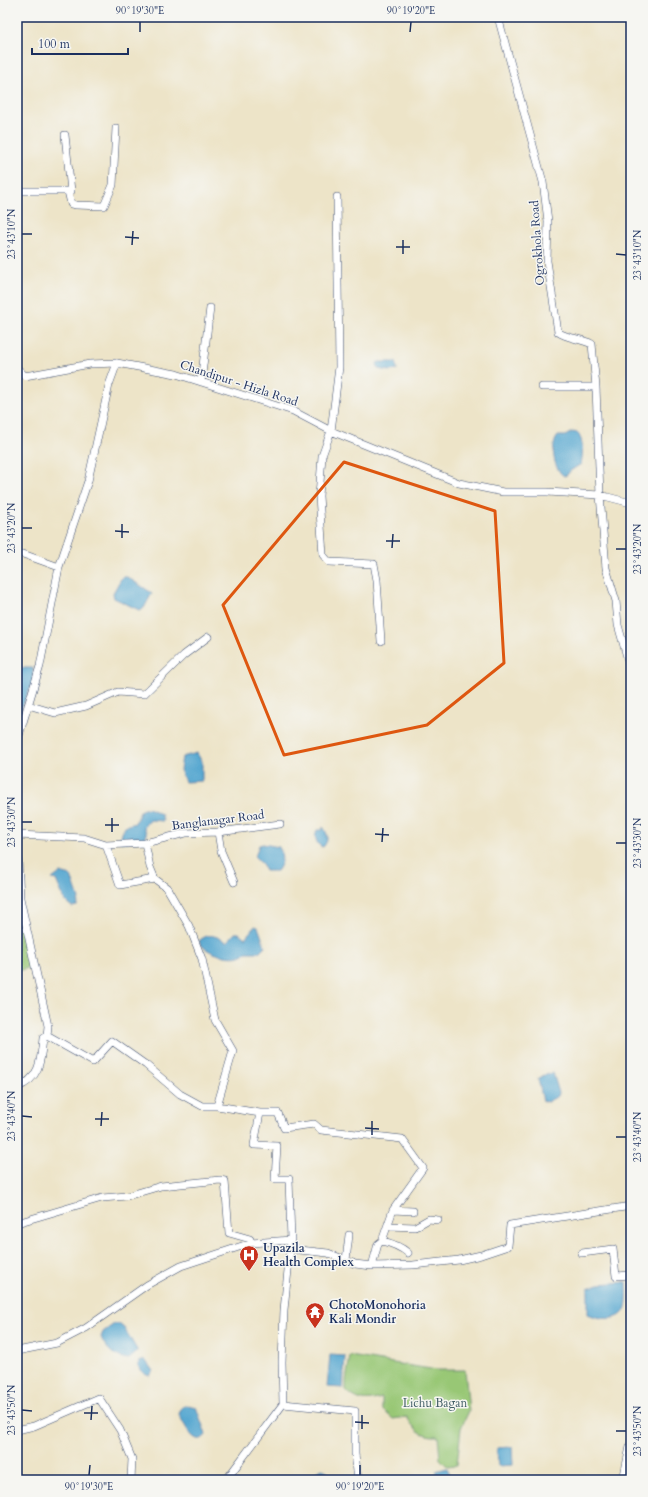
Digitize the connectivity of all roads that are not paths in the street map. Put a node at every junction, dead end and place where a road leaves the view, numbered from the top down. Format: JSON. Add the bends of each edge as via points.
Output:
{"nodes":[{"id":1,"x":498,"y":17,"type":"edge"},
{"id":2,"x":116,"y":128,"type":"dead end"},
{"id":3,"x":65,"y":135,"type":"dead end"},
{"id":4,"x":17,"y":191,"type":"edge"},
{"id":5,"x":68,"y":191,"type":"junction"},
{"id":6,"x":337,"y":197,"type":"dead end"},
{"id":7,"x":210,"y":308,"type":"dead end"},
{"id":8,"x":117,"y":363,"type":"junction"},
{"id":9,"x":17,"y":368,"type":"edge"},
{"id":10,"x":201,"y":382,"type":"junction"},
{"id":11,"x":542,"y":387,"type":"dead end"},
{"id":12,"x":596,"y":387,"type":"junction"},
{"id":13,"x":331,"y":431,"type":"junction"},
{"id":14,"x":600,"y":495,"type":"junction"},
{"id":15,"x":631,"y":503,"type":"edge"},
{"id":16,"x":17,"y":554,"type":"edge"},
{"id":17,"x":59,"y":567,"type":"junction"},
{"id":18,"x":208,"y":637,"type":"dead end"},
{"id":19,"x":381,"y":641,"type":"dead end"},
{"id":20,"x":631,"y":671,"type":"edge"},
{"id":21,"x":28,"y":705,"type":"junction"},
{"id":22,"x":17,"y":742,"type":"edge"},
{"id":23,"x":280,"y":824,"type":"dead end"},
{"id":24,"x":218,"y":832,"type":"junction"},
{"id":25,"x":17,"y":835,"type":"edge"},
{"id":26,"x":17,"y":840,"type":"edge"},
{"id":27,"x":145,"y":843,"type":"junction"},
{"id":28,"x":106,"y":845,"type":"junction"},
{"id":29,"x":155,"y":879,"type":"junction"},
{"id":30,"x":234,"y":882,"type":"dead end"},
{"id":31,"x":19,"y":898,"type":"edge"},
{"id":32,"x":47,"y":1036,"type":"junction"},
{"id":33,"x":17,"y":1087,"type":"edge"},
{"id":34,"x":217,"y":1106,"type":"junction"},
{"id":35,"x":260,"y":1113,"type":"junction"},
{"id":36,"x":631,"y":1206,"type":"edge"},
{"id":37,"x":393,"y":1210,"type":"junction"},
{"id":38,"x":413,"y":1211,"type":"dead end"},
{"id":39,"x":438,"y":1220,"type":"dead end"},
{"id":40,"x":17,"y":1223,"type":"edge"},
{"id":41,"x":388,"y":1226,"type":"junction"},
{"id":42,"x":349,"y":1235,"type":"dead end"},
{"id":43,"x":291,"y":1240,"type":"junction"},
{"id":44,"x":382,"y":1241,"type":"junction"},
{"id":45,"x":251,"y":1243,"type":"junction"},
{"id":46,"x":290,"y":1249,"type":"junction"},
{"id":47,"x":408,"y":1253,"type":"dead end"},
{"id":48,"x":582,"y":1253,"type":"dead end"},
{"id":49,"x":346,"y":1260,"type":"junction"},
{"id":50,"x":372,"y":1266,"type":"junction"},
{"id":51,"x":631,"y":1275,"type":"edge"},
{"id":52,"x":17,"y":1351,"type":"edge"},
{"id":53,"x":283,"y":1404,"type":"junction"},
{"id":54,"x":17,"y":1430,"type":"edge"},
{"id":55,"x":631,"y":1442,"type":"edge"},
{"id":56,"x":131,"y":1480,"type":"edge"},
{"id":57,"x":226,"y":1480,"type":"edge"},
{"id":58,"x":358,"y":1480,"type":"edge"},
{"id":59,"x":624,"y":1480,"type":"edge"}],
"edges":[{"from":1,"to":12,"type":"street","name":"Ogrokhola Road","via":[[543,182],[548,221],[547,261],[558,332],[565,337],[592,344]]},
{"from":2,"to":5,"type":"street","via":[[113,185],[104,206],[72,204]]},
{"from":3,"to":5,"type":"street","via":[[71,191]]},
{"from":4,"to":5,"type":"street"},
{"from":6,"to":13,"type":"street","via":[[339,366]]},
{"from":7,"to":10,"type":"street"},
{"from":8,"to":9,"type":"street","name":"Chandipur - Hizla Road","via":[[90,364],[25,376]]},
{"from":8,"to":10,"type":"street","name":"Chandipur - Hizla Road","via":[[176,374]]},
{"from":8,"to":17,"type":"street","via":[[109,385],[88,481]]},
{"from":10,"to":13,"type":"street","name":"Chandipur - Hizla Road","via":[[293,411]]},
{"from":11,"to":12,"type":"street"},
{"from":12,"to":14,"type":"street","name":"Ogrokhola Road"},
{"from":13,"to":14,"type":"street","name":"Chandipur - Hizla Road","via":[[459,483],[503,492]]},
{"from":13,"to":19,"type":"street","via":[[322,456],[319,496],[323,555],[329,562],[374,564]]},
{"from":14,"to":15,"type":"street","name":"Chandipur - Hizla Road"},
{"from":14,"to":20,"type":"street","name":"Ogrokhola Road","via":[[606,568]]},
{"from":16,"to":17,"type":"street"},
{"from":17,"to":21,"type":"street","via":[[40,666]]},
{"from":18,"to":21,"type":"street","via":[[184,655],[144,694],[118,692],[86,706],[55,713]]},
{"from":21,"to":22,"type":"street"},
{"from":23,"to":24,"type":"street","name":"Banglanagar Road"},
{"from":24,"to":27,"type":"street","name":"Banglanagar Road","via":[[186,833]]},
{"from":24,"to":30,"type":"street","via":[[221,851]]},
{"from":25,"to":28,"type":"street","name":"Banglanagar Road","via":[[84,838]]},
{"from":26,"to":31,"type":"street"},
{"from":27,"to":28,"type":"street","name":"Banglanagar Road"},
{"from":27,"to":29,"type":"street"},
{"from":28,"to":29,"type":"street","via":[[120,885]]},
{"from":29,"to":34,"type":"street","via":[[168,888],[189,926],[202,959],[215,1020],[233,1051]]},
{"from":31,"to":32,"type":"street","via":[[41,990],[48,1026]]},
{"from":32,"to":33,"type":"street","via":[[43,1038],[36,1072],[28,1084]]},
{"from":32,"to":34,"type":"street","via":[[93,1062],[112,1041],[180,1094],[202,1106]]},
{"from":34,"to":35,"type":"street"},
{"from":35,"to":37,"type":"street","via":[[278,1113],[284,1128],[314,1124],[321,1130],[402,1139],[423,1168]]},
{"from":35,"to":43,"type":"street","via":[[254,1145],[277,1146],[275,1179],[289,1179]]},
{"from":36,"to":50,"type":"street","via":[[510,1225],[508,1246],[481,1255],[435,1263]]},
{"from":37,"to":38,"type":"street"},
{"from":37,"to":41,"type":"street"},
{"from":39,"to":41,"type":"street","via":[[428,1220],[415,1227]]},
{"from":40,"to":45,"type":"street","via":[[102,1198],[127,1196],[161,1186],[220,1180],[225,1181],[229,1233],[250,1239]]},
{"from":41,"to":44,"type":"street"},
{"from":42,"to":49,"type":"street"},
{"from":43,"to":45,"type":"street"},
{"from":43,"to":46,"type":"street"},
{"from":44,"to":47,"type":"street","via":[[393,1246],[401,1246]]},
{"from":44,"to":50,"type":"street","via":[[378,1244]]},
{"from":45,"to":52,"type":"street","via":[[181,1266],[57,1343]]},
{"from":46,"to":49,"type":"street","via":[[328,1253]]},
{"from":46,"to":53,"type":"street","via":[[283,1325]]},
{"from":48,"to":51,"type":"street","via":[[613,1249],[616,1276]]},
{"from":49,"to":50,"type":"street"},
{"from":53,"to":57,"type":"street"},
{"from":53,"to":58,"type":"street","via":[[355,1411]]},
{"from":54,"to":56,"type":"street","via":[[34,1426],[100,1398],[120,1430],[132,1459]]},
{"from":55,"to":59,"type":"street"}]}
